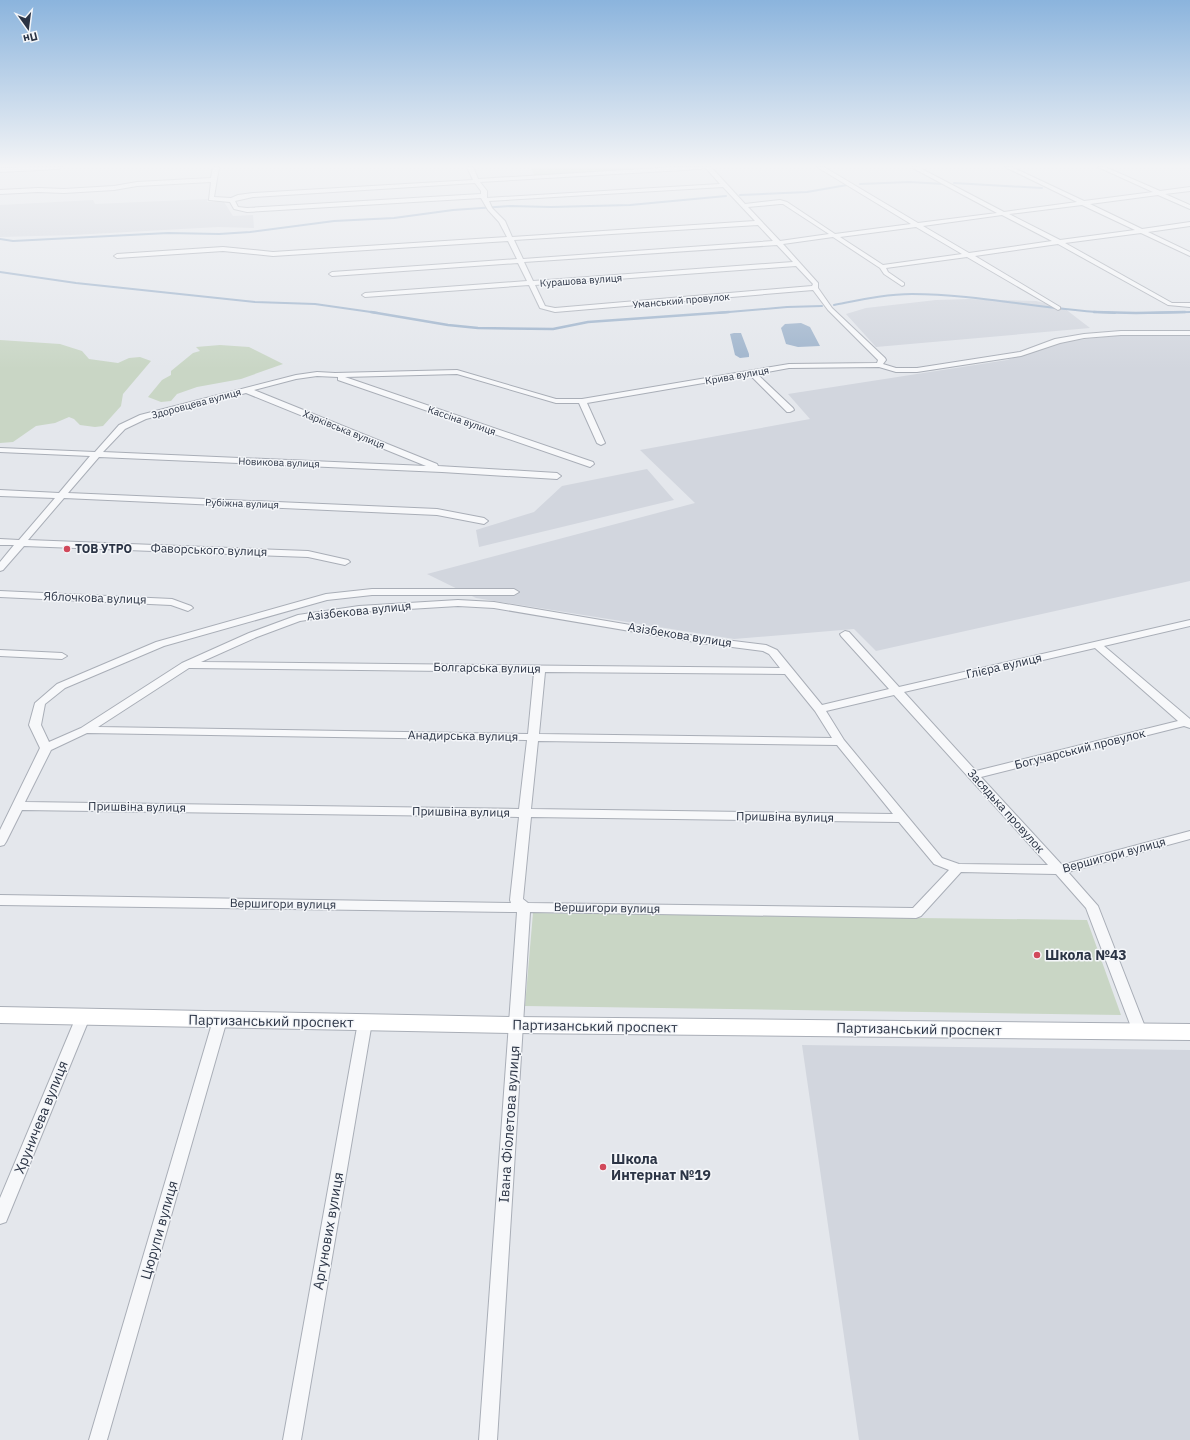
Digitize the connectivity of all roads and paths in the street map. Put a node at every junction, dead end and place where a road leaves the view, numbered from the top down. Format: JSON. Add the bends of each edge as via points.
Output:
{"nodes":[{"id":1,"x":508,"y":234,"type":"edge"},
{"id":2,"x":584,"y":234,"type":"edge"},
{"id":3,"x":769,"y":234,"type":"edge"},
{"id":4,"x":840,"y":234,"type":"edge"},
{"id":5,"x":935,"y":234,"type":"edge"},
{"id":6,"x":1043,"y":234,"type":"edge"},
{"id":7,"x":1117,"y":234,"type":"edge"},
{"id":8,"x":1148,"y":234,"type":"edge"},
{"id":9,"x":834,"y":235,"type":"junction"},
{"id":10,"x":510,"y":239,"type":"junction"},
{"id":11,"x":1058,"y":242,"type":"junction"},
{"id":12,"x":777,"y":243,"type":"junction"},
{"id":13,"x":1190,"y":254,"type":"edge"},
{"id":14,"x":969,"y":255,"type":"junction"},
{"id":15,"x":117,"y":256,"type":"dead end"},
{"id":16,"x":520,"y":261,"type":"junction"},
{"id":17,"x":797,"y":264,"type":"junction"},
{"id":18,"x":882,"y":267,"type":"junction"},
{"id":19,"x":332,"y":274,"type":"dead end"},
{"id":20,"x":531,"y":284,"type":"junction"},
{"id":21,"x":902,"y":284,"type":"dead end"},
{"id":22,"x":815,"y":288,"type":"junction"},
{"id":23,"x":365,"y":295,"type":"dead end"},
{"id":24,"x":1190,"y":305,"type":"edge"},
{"id":25,"x":1058,"y":308,"type":"dead end"},
{"id":26,"x":1190,"y":333,"type":"edge"},
{"id":27,"x":879,"y":365,"type":"junction"},
{"id":28,"x":457,"y":372,"type":"joint"},
{"id":29,"x":751,"y":372,"type":"junction"},
{"id":30,"x":335,"y":375,"type":"junction"},
{"id":31,"x":246,"y":390,"type":"junction"},
{"id":32,"x":582,"y":401,"type":"junction"},
{"id":33,"x":790,"y":410,"type":"dead end"},
{"id":34,"x":601,"y":443,"type":"dead end"},
{"id":35,"x":0,"y":450,"type":"edge"},
{"id":36,"x":96,"y":455,"type":"junction"},
{"id":37,"x":590,"y":464,"type":"dead end"},
{"id":38,"x":442,"y":469,"type":"junction"},
{"id":39,"x":557,"y":476,"type":"dead end"},
{"id":40,"x":0,"y":493,"type":"edge"},
{"id":41,"x":61,"y":496,"type":"junction"},
{"id":42,"x":484,"y":522,"type":"dead end"},
{"id":43,"x":0,"y":542,"type":"edge"},
{"id":44,"x":21,"y":543,"type":"junction"},
{"id":45,"x":345,"y":562,"type":"dead end"},
{"id":46,"x":0,"y":568,"type":"edge"},
{"id":47,"x":514,"y":592,"type":"dead end"},
{"id":48,"x":0,"y":594,"type":"edge"},
{"id":49,"x":188,"y":608,"type":"dead end"},
{"id":50,"x":1190,"y":623,"type":"edge"},
{"id":51,"x":845,"y":634,"type":"dead end"},
{"id":52,"x":1097,"y":645,"type":"junction"},
{"id":53,"x":0,"y":653,"type":"edge"},
{"id":54,"x":62,"y":656,"type":"dead end"},
{"id":55,"x":186,"y":665,"type":"junction"},
{"id":56,"x":540,"y":668,"type":"junction"},
{"id":57,"x":788,"y":671,"type":"junction"},
{"id":58,"x":898,"y":691,"type":"junction"},
{"id":59,"x":819,"y":709,"type":"junction"},
{"id":60,"x":1188,"y":724,"type":"edge"},
{"id":61,"x":86,"y":730,"type":"junction"},
{"id":62,"x":534,"y":737,"type":"junction"},
{"id":63,"x":840,"y":742,"type":"junction"},
{"id":64,"x":46,"y":748,"type":"junction"},
{"id":65,"x":974,"y":775,"type":"junction"},
{"id":66,"x":19,"y":806,"type":"junction"},
{"id":67,"x":526,"y":813,"type":"junction"},
{"id":68,"x":904,"y":818,"type":"junction"},
{"id":69,"x":1190,"y":835,"type":"edge"},
{"id":70,"x":0,"y":842,"type":"edge"},
{"id":71,"x":958,"y":868,"type":"junction"},
{"id":72,"x":1060,"y":870,"type":"junction"},
{"id":73,"x":0,"y":900,"type":"edge"},
{"id":74,"x":524,"y":907,"type":"junction"},
{"id":75,"x":0,"y":1015,"type":"edge"},
{"id":76,"x":83,"y":1017,"type":"junction"},
{"id":77,"x":220,"y":1020,"type":"junction"},
{"id":78,"x":365,"y":1022,"type":"junction"},
{"id":79,"x":516,"y":1025,"type":"junction"},
{"id":80,"x":1140,"y":1032,"type":"junction"},
{"id":81,"x":1190,"y":1032,"type":"edge"},
{"id":82,"x":0,"y":1217,"type":"edge"},
{"id":83,"x":98,"y":1440,"type":"edge"},
{"id":84,"x":292,"y":1440,"type":"edge"},
{"id":85,"x":488,"y":1440,"type":"edge"}],
"edges":[{"from":1,"to":10,"type":"street"},
{"from":2,"to":10,"type":"street"},
{"from":3,"to":12,"type":"street"},
{"from":4,"to":9,"type":"street"},
{"from":5,"to":14,"type":"street"},
{"from":6,"to":11,"type":"street"},
{"from":7,"to":11,"type":"street"},
{"from":8,"to":13,"type":"street"},
{"from":9,"to":12,"type":"street"},
{"from":9,"to":18,"type":"street"},
{"from":10,"to":15,"type":"street","via":[[273,254],[223,249]]},
{"from":10,"to":16,"type":"street"},
{"from":11,"to":14,"type":"street"},
{"from":11,"to":24,"type":"street","via":[[1174,306]]},
{"from":12,"to":16,"type":"street"},
{"from":12,"to":17,"type":"street"},
{"from":14,"to":18,"type":"street"},
{"from":14,"to":25,"type":"street"},
{"from":16,"to":19,"type":"street"},
{"from":16,"to":20,"type":"street"},
{"from":17,"to":20,"type":"street","name":"Курашова вулиця"},
{"from":17,"to":22,"type":"street","via":[[816,284]]},
{"from":18,"to":21,"type":"street"},
{"from":20,"to":22,"type":"street","name":"Уманський провулок","via":[[546,310]]},
{"from":20,"to":23,"type":"street","name":"Курашова вулиця"},
{"from":22,"to":27,"type":"street","via":[[830,308],[882,360]]},
{"from":26,"to":27,"type":"street","name":"Крива вулиця","via":[[1104,334],[1058,341],[1021,354],[917,370],[896,370]]},
{"from":27,"to":29,"type":"street","name":"Крива вулиця","via":[[802,365]]},
{"from":28,"to":30,"type":"street","name":"Здоровцева вулиця"},
{"from":28,"to":32,"type":"street","name":"Крива вулиця","via":[[556,401]]},
{"from":29,"to":32,"type":"street","name":"Крива вулиця"},
{"from":29,"to":33,"type":"street"},
{"from":30,"to":31,"type":"street","name":"Здоровцева вулиця","via":[[296,377]]},
{"from":30,"to":37,"type":"street","name":"Кассіна вулиця"},
{"from":31,"to":36,"type":"street","name":"Здоровцева вулиця","via":[[131,422],[122,427]]},
{"from":31,"to":38,"type":"street","name":"Харківська вулиця"},
{"from":32,"to":34,"type":"street"},
{"from":35,"to":36,"type":"street","name":"Новикова вулиця"},
{"from":36,"to":38,"type":"street","name":"Новикова вулиця"},
{"from":36,"to":41,"type":"street","name":"Здоровцева вулиця"},
{"from":38,"to":39,"type":"street","name":"Новикова вулиця"},
{"from":40,"to":41,"type":"street","name":"Рубіжна вулиця"},
{"from":41,"to":42,"type":"street","name":"Рубіжна вулиця","via":[[437,512]]},
{"from":41,"to":44,"type":"street","name":"Здоровцева вулиця"},
{"from":43,"to":44,"type":"street","name":"Фаворського вулиця"},
{"from":44,"to":45,"type":"street","name":"Фаворського вулиця","via":[[308,554]]},
{"from":44,"to":46,"type":"street","name":"Здоровцева вулиця"},
{"from":47,"to":64,"type":"street","via":[[372,592],[326,597],[160,644],[61,686],[40,703],[35,725]]},
{"from":48,"to":49,"type":"street","name":"Яблочкова вулиця","via":[[172,602]]},
{"from":50,"to":52,"type":"street","name":"Глієра вулиця"},
{"from":51,"to":58,"type":"street","name":"Засядька провулок"},
{"from":52,"to":58,"type":"street","name":"Глієра вулиця"},
{"from":52,"to":60,"type":"street"},
{"from":53,"to":54,"type":"street"},
{"from":55,"to":56,"type":"street","name":"Болгарська вулиця"},
{"from":55,"to":57,"type":"street","name":"Азізбекова вулиця","via":[[298,618],[359,609],[458,603],[494,605],[702,640],[757,646],[773,652]]},
{"from":55,"to":61,"type":"street","name":"Азізбекова вулиця"},
{"from":56,"to":57,"type":"street","name":"Болгарська вулиця"},
{"from":56,"to":62,"type":"street","name":"Івана Фіолетова вулиця"},
{"from":57,"to":59,"type":"street"},
{"from":58,"to":59,"type":"street","name":"Глієра вулиця"},
{"from":58,"to":65,"type":"street","name":"Засядька провулок"},
{"from":59,"to":63,"type":"street"},
{"from":60,"to":65,"type":"street","name":"Богучарський провулок"},
{"from":61,"to":62,"type":"street","name":"Анадирська вулиця"},
{"from":61,"to":64,"type":"street","name":"Азізбекова вулиця"},
{"from":62,"to":63,"type":"street","name":"Анадирська вулиця"},
{"from":62,"to":67,"type":"street","name":"Івана Фіолетова вулиця"},
{"from":63,"to":68,"type":"street"},
{"from":64,"to":66,"type":"street"},
{"from":65,"to":72,"type":"street","name":"Засядька провулок"},
{"from":66,"to":67,"type":"street","name":"Пришвіна вулиця"},
{"from":66,"to":70,"type":"street"},
{"from":67,"to":68,"type":"street","name":"Пришвіна вулиця"},
{"from":67,"to":74,"type":"street","name":"Івана Фіолетова вулиця","via":[[516,900]]},
{"from":68,"to":71,"type":"street","via":[[938,861]]},
{"from":69,"to":72,"type":"street","name":"Вершигори вулиця"},
{"from":71,"to":72,"type":"street","name":"Вершигори вулиця"},
{"from":71,"to":74,"type":"street","name":"Вершигори вулиця","via":[[916,913]]},
{"from":72,"to":80,"type":"street","name":"Засядька провулок","via":[[1092,906]]},
{"from":73,"to":74,"type":"street","name":"Вершигори вулиця"},
{"from":74,"to":79,"type":"street","name":"Івана Фіолетова вулиця"},
{"from":75,"to":76,"type":"street","name":"Партизанський проспект"},
{"from":76,"to":77,"type":"street","name":"Партизанський проспект"},
{"from":76,"to":82,"type":"street","name":"Хруничева вулиця"},
{"from":77,"to":78,"type":"street","name":"Партизанський проспект"},
{"from":77,"to":83,"type":"street","name":"Цюрупи вулиця"},
{"from":78,"to":79,"type":"street","name":"Партизанський проспект"},
{"from":78,"to":84,"type":"street","name":"Аргунових вулиця"},
{"from":79,"to":80,"type":"street","name":"Партизанський проспект"},
{"from":79,"to":85,"type":"street","name":"Івана Фіолетова вулиця"},
{"from":80,"to":81,"type":"street","name":"Партизанський проспект"}]}
